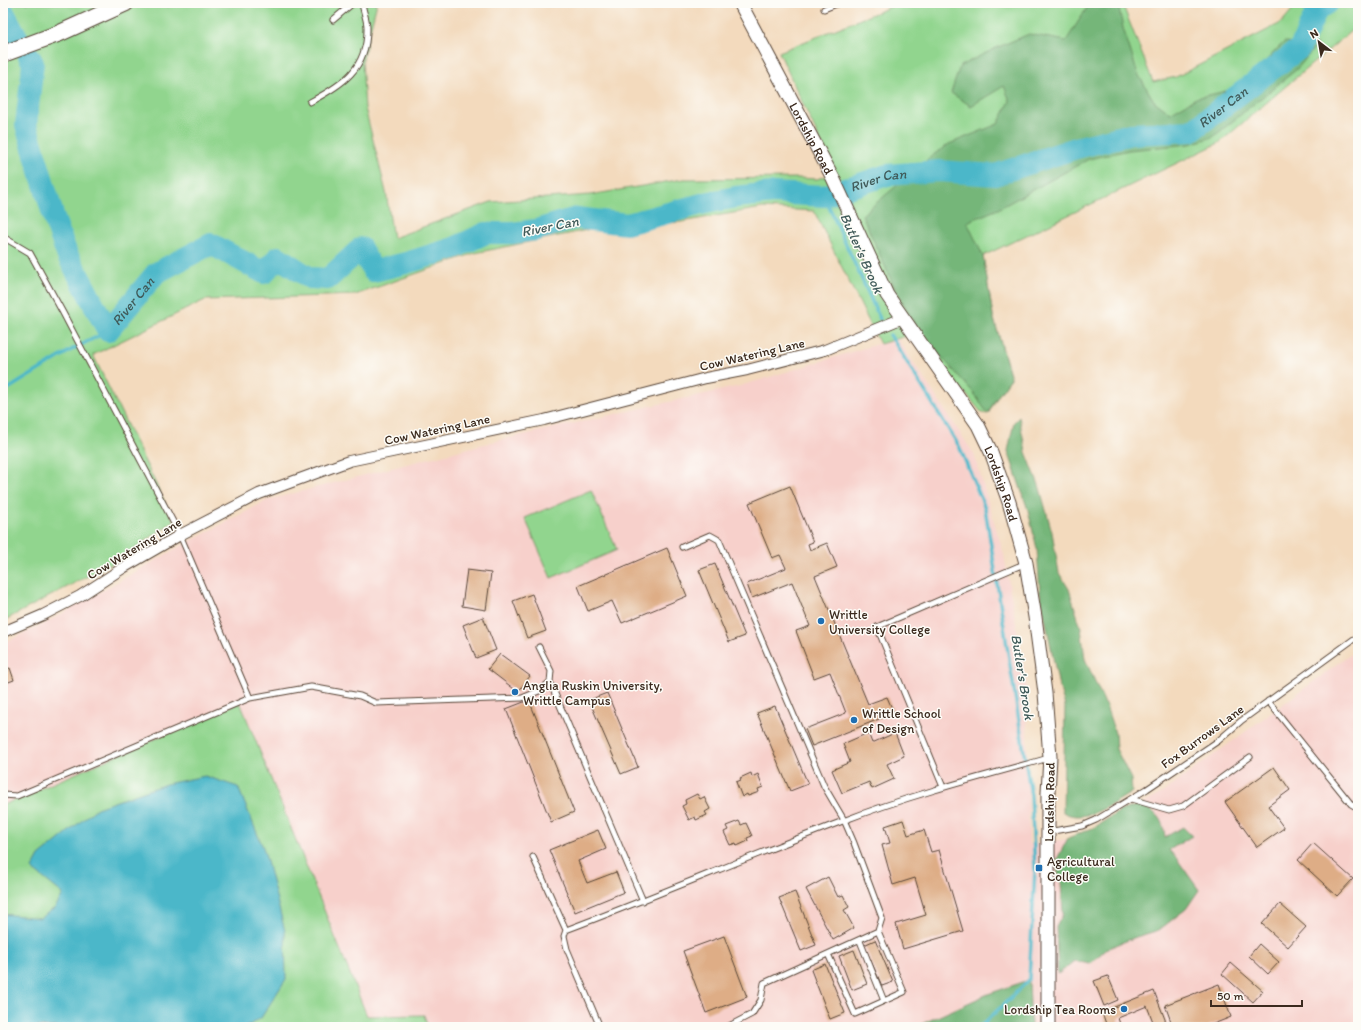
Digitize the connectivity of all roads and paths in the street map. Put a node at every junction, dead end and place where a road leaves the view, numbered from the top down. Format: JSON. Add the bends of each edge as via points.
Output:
{"nodes":[{"id":1,"x":126,"y":3,"type":"edge"},
{"id":2,"x":353,"y":3,"type":"edge"},
{"id":3,"x":362,"y":3,"type":"edge"},
{"id":4,"x":740,"y":3,"type":"edge"},
{"id":5,"x":839,"y":3,"type":"edge"},
{"id":6,"x":824,"y":9,"type":"dead end"},
{"id":7,"x":333,"y":20,"type":"dead end"},
{"id":8,"x":3,"y":54,"type":"edge"},
{"id":9,"x":310,"y":102,"type":"dead end"},
{"id":10,"x":3,"y":237,"type":"edge"},
{"id":11,"x":903,"y":318,"type":"junction"},
{"id":12,"x":180,"y":535,"type":"junction"},
{"id":13,"x":682,"y":547,"type":"dead end"},
{"id":14,"x":1026,"y":563,"type":"junction"},
{"id":15,"x":3,"y":632,"type":"edge"},
{"id":16,"x":1358,"y":636,"type":"edge"},
{"id":17,"x":539,"y":647,"type":"dead end"},
{"id":18,"x":550,"y":682,"type":"junction"},
{"id":19,"x":250,"y":698,"type":"junction"},
{"id":20,"x":1268,"y":701,"type":"junction"},
{"id":21,"x":1250,"y":756,"type":"dead end"},
{"id":22,"x":1050,"y":757,"type":"junction"},
{"id":23,"x":943,"y":788,"type":"junction"},
{"id":24,"x":3,"y":795,"type":"edge"},
{"id":25,"x":1131,"y":799,"type":"junction"},
{"id":26,"x":1358,"y":808,"type":"edge"},
{"id":27,"x":844,"y":820,"type":"junction"},
{"id":28,"x":1048,"y":830,"type":"junction"},
{"id":29,"x":533,"y":857,"type":"dead end"},
{"id":30,"x":643,"y":901,"type":"junction"},
{"id":31,"x":566,"y":930,"type":"junction"},
{"id":32,"x":878,"y":931,"type":"junction"},
{"id":33,"x":860,"y":941,"type":"junction"},
{"id":34,"x":828,"y":954,"type":"junction"},
{"id":35,"x":884,"y":1001,"type":"junction"},
{"id":36,"x":600,"y":1027,"type":"edge"},
{"id":37,"x":727,"y":1027,"type":"edge"},
{"id":38,"x":1048,"y":1027,"type":"edge"}],
"edges":[{"from":1,"to":8,"type":"main road","via":[[60,33]]},
{"from":2,"to":7,"type":"lane"},
{"from":3,"to":9,"type":"lane","via":[[367,27],[364,50],[355,69],[332,90]]},
{"from":4,"to":11,"type":"street","name":"Lordship Road","via":[[833,178],[887,295]]},
{"from":5,"to":6,"type":"lane"},
{"from":10,"to":12,"type":"lane","via":[[30,253]]},
{"from":11,"to":12,"type":"street","name":"Cow Watering Lane","via":[[825,350],[699,379],[544,420],[349,461],[259,494]]},
{"from":11,"to":14,"type":"street","name":"Lordship Road","via":[[978,424],[1009,502]]},
{"from":12,"to":15,"type":"street","name":"Cow Watering Lane","via":[[80,596]]},
{"from":12,"to":19,"type":"lane"},
{"from":13,"to":27,"type":"lane","via":[[710,535],[719,540],[824,786]]},
{"from":14,"to":22,"type":"street","name":"Lordship Road","via":[[1045,693]]},
{"from":14,"to":23,"type":"lane","via":[[877,627]]},
{"from":16,"to":20,"type":"lane","name":"Fox Burrows Lane"},
{"from":17,"to":18,"type":"lane","via":[[551,672]]},
{"from":18,"to":19,"type":"lane","via":[[539,691],[522,698],[376,703],[360,696],[311,687]]},
{"from":18,"to":30,"type":"lane"},
{"from":19,"to":24,"type":"lane","via":[[17,796]]},
{"from":20,"to":25,"type":"lane","name":"Fox Burrows Lane","via":[[1218,741]]},
{"from":20,"to":26,"type":"lane","via":[[1351,804]]},
{"from":21,"to":25,"type":"lane","via":[[1183,806],[1169,810]]},
{"from":22,"to":23,"type":"lane"},
{"from":22,"to":28,"type":"street","name":"Lordship Road"},
{"from":23,"to":27,"type":"lane"},
{"from":25,"to":28,"type":"lane","name":"Fox Burrows Lane","via":[[1082,826]]},
{"from":27,"to":30,"type":"lane"},
{"from":27,"to":32,"type":"lane","via":[[882,918]]},
{"from":28,"to":38,"type":"street","name":"Lordship Road"},
{"from":29,"to":31,"type":"lane"},
{"from":30,"to":31,"type":"lane"},
{"from":31,"to":36,"type":"lane","via":[[564,936],[567,949]]},
{"from":32,"to":33,"type":"lane"},
{"from":32,"to":35,"type":"lane","via":[[904,992]]},
{"from":33,"to":34,"type":"lane"},
{"from":33,"to":35,"type":"lane"},
{"from":34,"to":35,"type":"lane","via":[[855,1014]]},
{"from":34,"to":37,"type":"lane","via":[[764,983],[761,1000],[752,1014]]}]}
